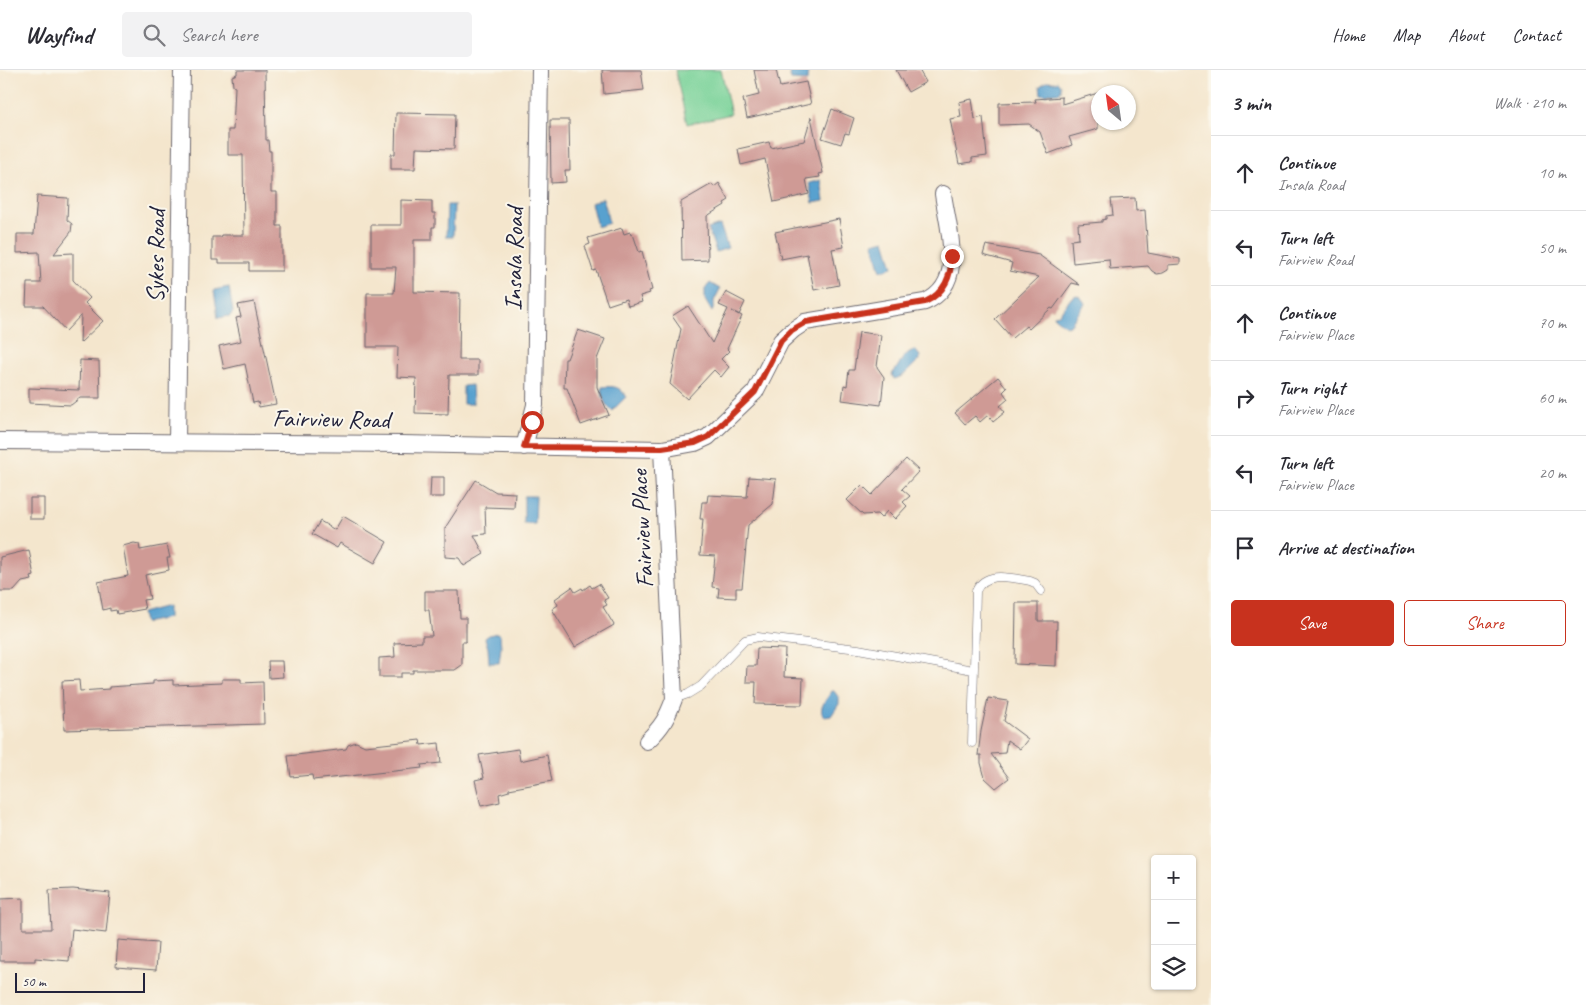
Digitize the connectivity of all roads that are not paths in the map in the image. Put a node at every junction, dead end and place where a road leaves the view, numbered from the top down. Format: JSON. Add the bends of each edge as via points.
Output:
{"nodes":[{"id":1,"x":182,"y":70,"type":"edge"},
{"id":2,"x":540,"y":70,"type":"edge"},
{"id":3,"x":943,"y":194,"type":"dead end"},
{"id":4,"x":0,"y":441,"type":"edge"},
{"id":5,"x":177,"y":442,"type":"junction"},
{"id":6,"x":524,"y":447,"type":"junction"},
{"id":7,"x":662,"y":448,"type":"junction"},
{"id":8,"x":1041,"y":591,"type":"dead end"},
{"id":9,"x":973,"y":670,"type":"junction"},
{"id":10,"x":674,"y":699,"type":"junction"},
{"id":11,"x":646,"y":741,"type":"dead end"},
{"id":12,"x":972,"y":743,"type":"dead end"}],
"edges":[{"from":1,"to":5,"type":"street","name":"Sykes Road"},
{"from":2,"to":6,"type":"street","name":"Insala Road","via":[[536,405]]},
{"from":3,"to":7,"type":"street","name":"Fairview Place","via":[[951,269],[947,283],[935,298],[806,322],[781,341],[755,392],[708,437],[695,443]]},
{"from":4,"to":5,"type":"street","name":"Fairview Road"},
{"from":5,"to":6,"type":"street","name":"Fairview Road"},
{"from":6,"to":7,"type":"street","name":"Fairview Road"},
{"from":7,"to":10,"type":"street","name":"Fairview Place"},
{"from":8,"to":9,"type":"lane","via":[[1035,583],[1008,577],[989,578],[979,584],[974,598]]},
{"from":9,"to":10,"type":"lane","via":[[858,649],[758,637],[745,640],[701,686]]},
{"from":9,"to":12,"type":"lane"},
{"from":10,"to":11,"type":"street","name":"Fairview Place","via":[[660,729]]}]}
